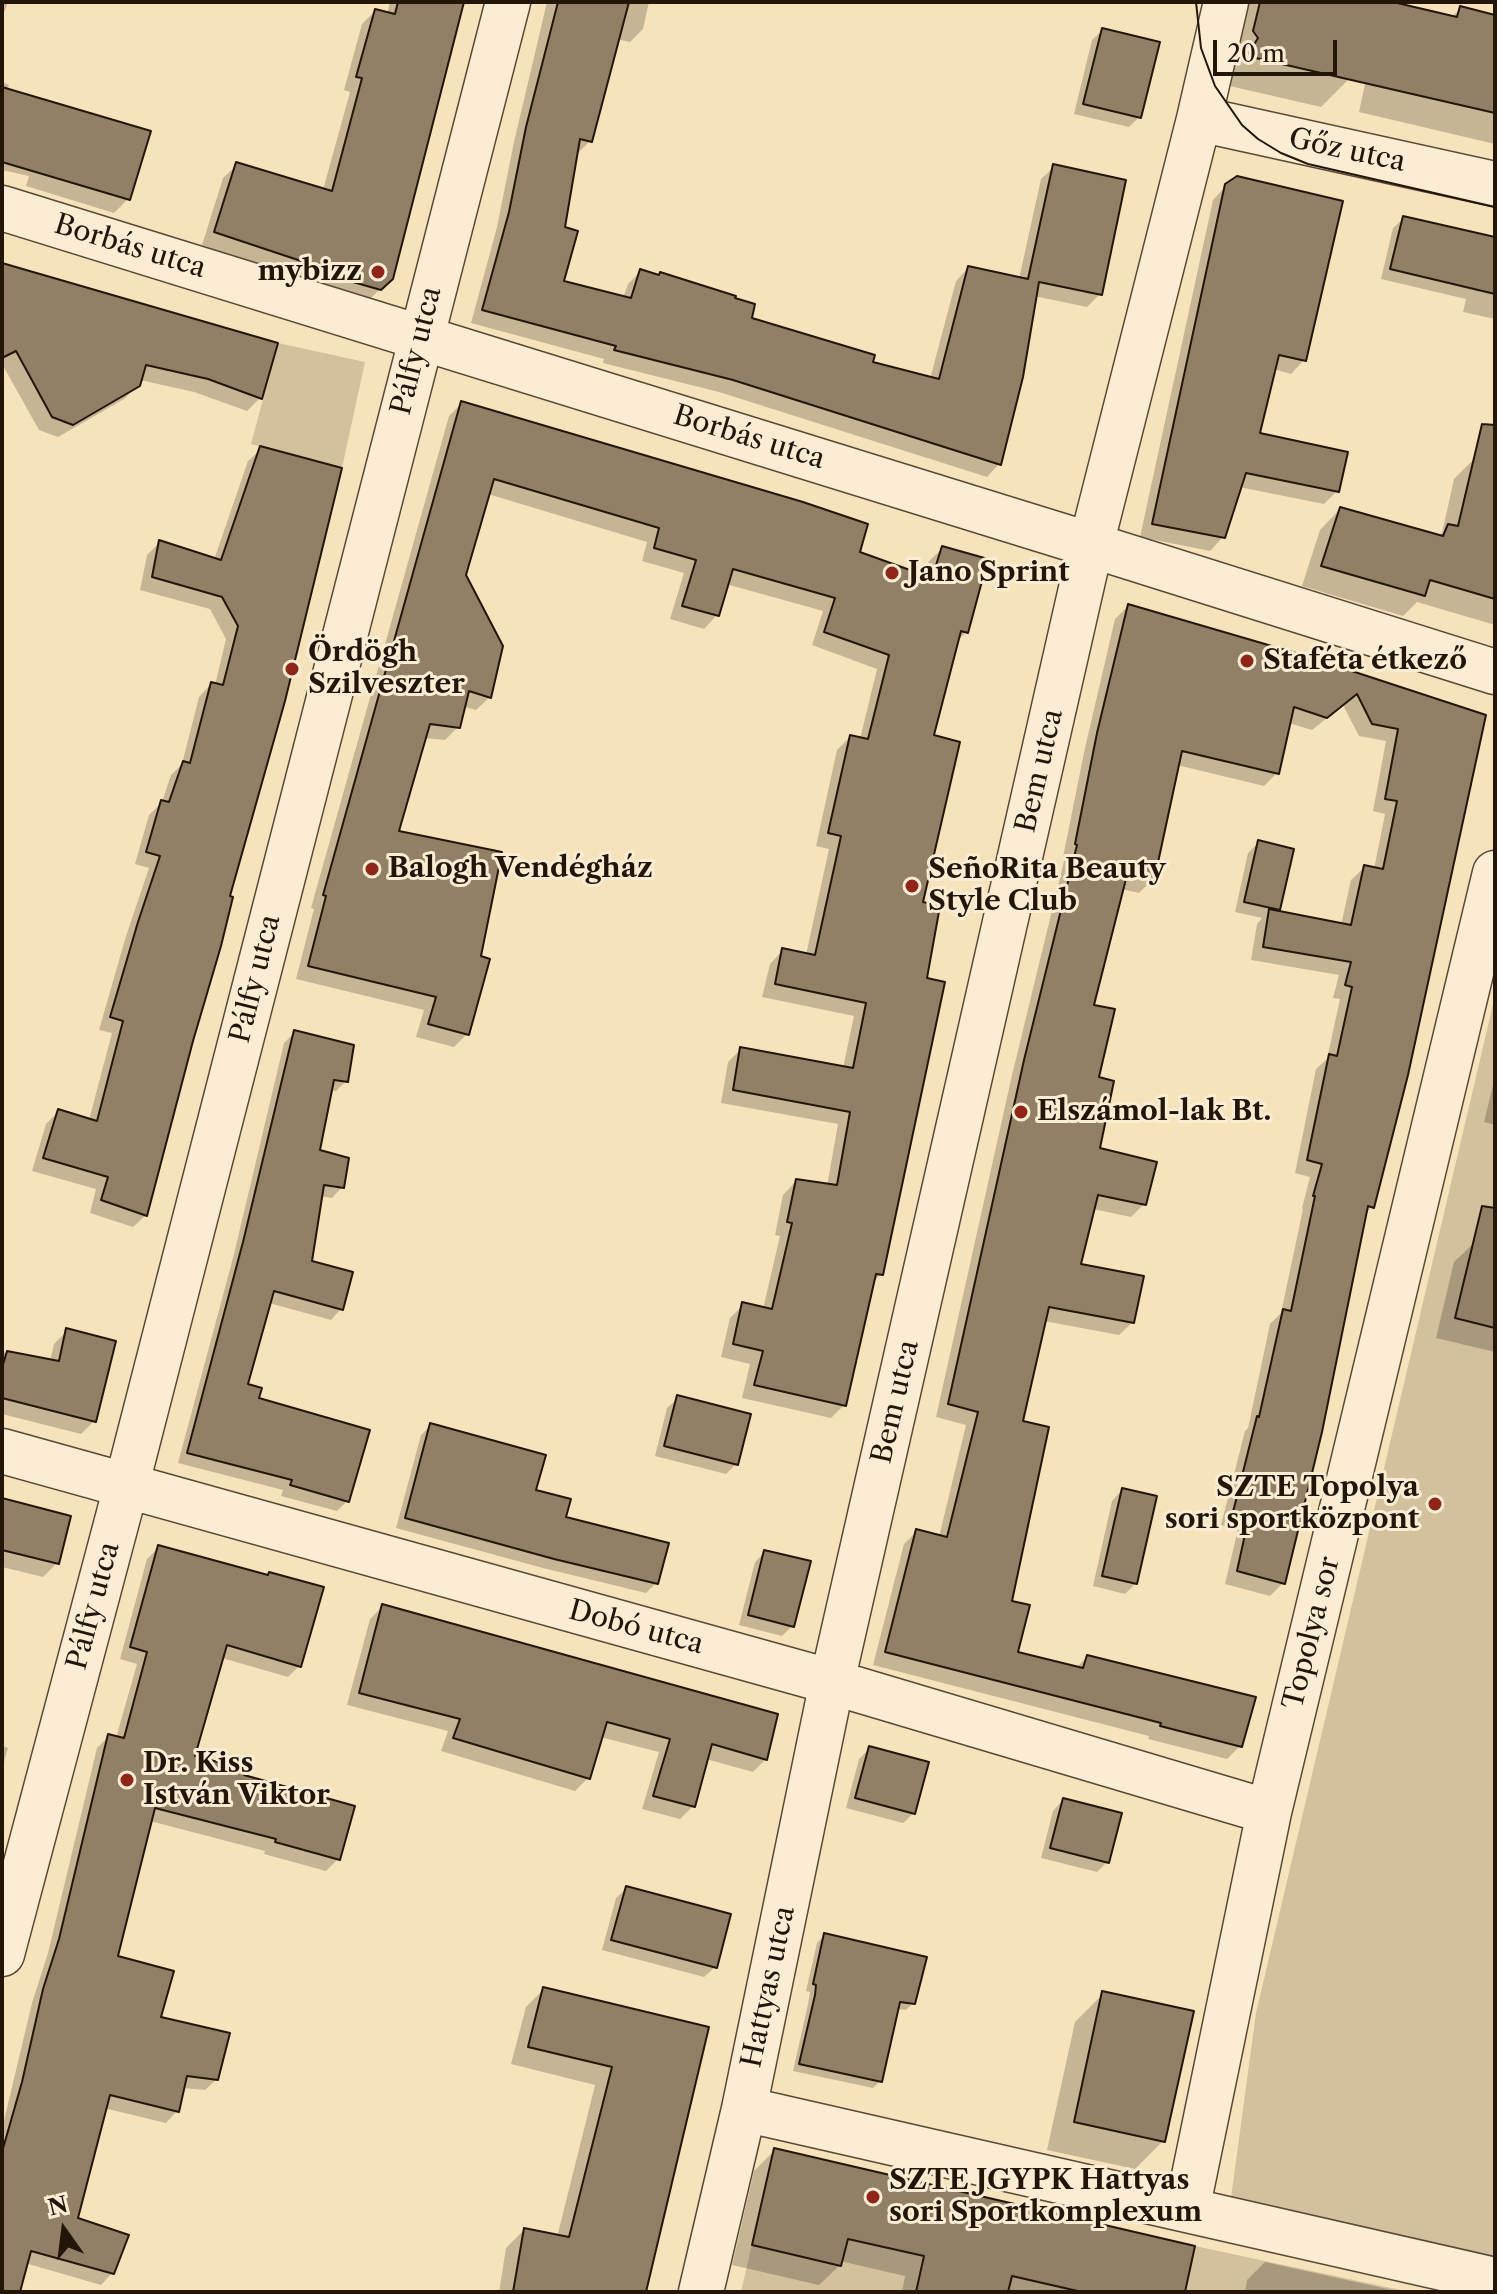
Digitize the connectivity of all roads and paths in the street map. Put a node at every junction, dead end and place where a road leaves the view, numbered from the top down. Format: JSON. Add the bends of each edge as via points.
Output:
{"nodes":[{"id":1,"x":508,"y":2,"type":"edge"},
{"id":2,"x":1226,"y":2,"type":"edge"},
{"id":3,"x":1199,"y":119,"type":"junction"},
{"id":4,"x":1495,"y":184,"type":"edge"},
{"id":5,"x":2,"y":208,"type":"edge"},
{"id":6,"x":421,"y":336,"type":"junction"},
{"id":7,"x":1091,"y":545,"type":"junction"},
{"id":8,"x":1495,"y":672,"type":"edge"},
{"id":9,"x":1495,"y":873,"type":"edge"},
{"id":10,"x":2,"y":1451,"type":"edge"},
{"id":11,"x":126,"y":1487,"type":"junction"},
{"id":12,"x":832,"y":1682,"type":"junction"},
{"id":13,"x":1269,"y":1812,"type":"junction"},
{"id":14,"x":2,"y":1954,"type":"edge"},
{"id":15,"x":744,"y":2109,"type":"junction"},
{"id":16,"x":1187,"y":2210,"type":"junction"},
{"id":17,"x":1495,"y":2280,"type":"edge"},
{"id":18,"x":701,"y":2292,"type":"edge"}],
"edges":[{"from":1,"to":6,"type":"street","name":"Pálfy utca"},
{"from":2,"to":3,"type":"street","name":"Bem utca"},
{"from":3,"to":4,"type":"street","name":"Gőz utca"},
{"from":3,"to":7,"type":"street","name":"Bem utca"},
{"from":5,"to":6,"type":"street","name":"Borbás utca"},
{"from":6,"to":7,"type":"street","name":"Borbás utca"},
{"from":6,"to":11,"type":"street","name":"Pálfy utca"},
{"from":7,"to":8,"type":"street","name":"Borbás utca"},
{"from":7,"to":12,"type":"street","name":"Bem utca"},
{"from":9,"to":13,"type":"street","name":"Topolya sor"},
{"from":10,"to":11,"type":"street","name":"Dobó utca"},
{"from":11,"to":12,"type":"street","name":"Dobó utca"},
{"from":11,"to":14,"type":"street","name":"Pálfy utca"},
{"from":12,"to":13,"type":"street","name":"Dobó utca"},
{"from":12,"to":15,"type":"street","name":"Hattyas utca"},
{"from":13,"to":16,"type":"street","name":"Topolya sor"},
{"from":15,"to":16,"type":"street"},
{"from":15,"to":18,"type":"street","name":"Hattyas utca"},
{"from":16,"to":17,"type":"street"}]}
